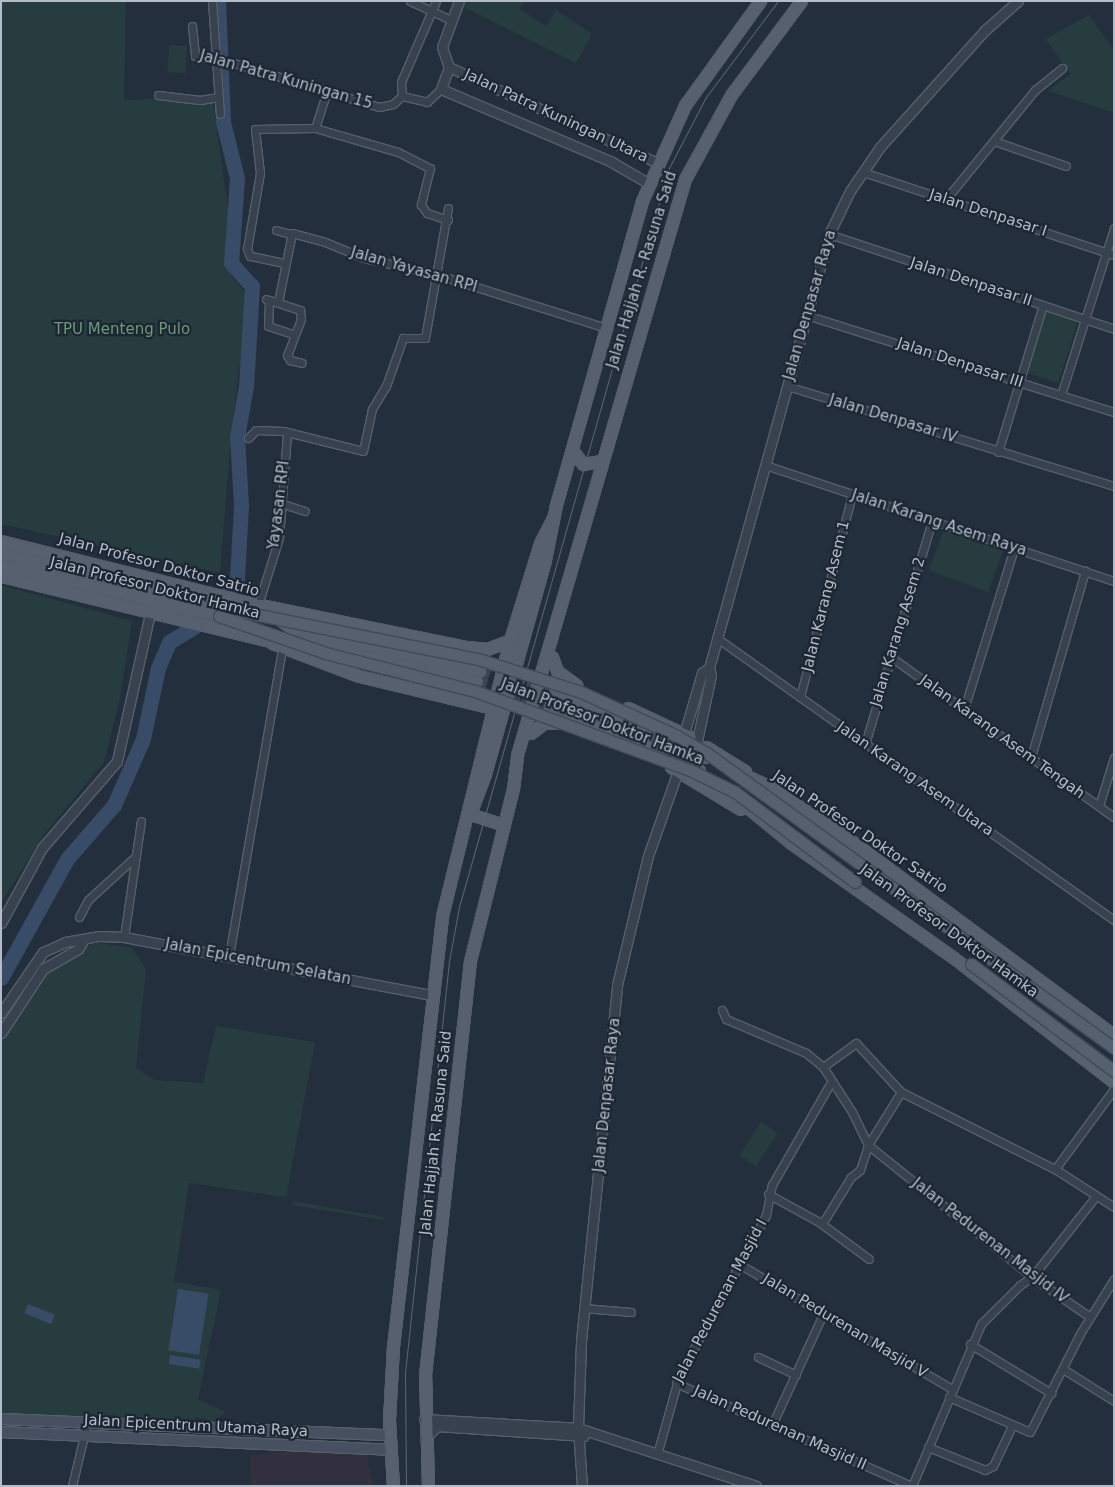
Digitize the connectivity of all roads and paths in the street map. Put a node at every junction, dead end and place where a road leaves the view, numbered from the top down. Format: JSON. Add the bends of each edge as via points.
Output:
{"nodes":[{"id":1,"x":212,"y":1,"type":"edge"},
{"id":2,"x":410,"y":1,"type":"edge"},
{"id":3,"x":459,"y":1,"type":"edge"},
{"id":4,"x":760,"y":1,"type":"edge"},
{"id":5,"x":801,"y":1,"type":"edge"},
{"id":6,"x":1018,"y":1,"type":"edge"},
{"id":7,"x":434,"y":6,"type":"edge"},
{"id":8,"x":451,"y":20,"type":"junction"},
{"id":9,"x":192,"y":26,"type":"dead end"},
{"id":10,"x":217,"y":61,"type":"junction"},
{"id":11,"x":450,"y":67,"type":"junction"},
{"id":12,"x":1062,"y":68,"type":"dead end"},
{"id":13,"x":441,"y":89,"type":"junction"},
{"id":14,"x":327,"y":91,"type":"junction"},
{"id":15,"x":158,"y":94,"type":"dead end"},
{"id":16,"x":402,"y":96,"type":"junction"},
{"id":17,"x":219,"y":97,"type":"junction"},
{"id":18,"x":220,"y":114,"type":"dead end"},
{"id":19,"x":315,"y":128,"type":"junction"},
{"id":20,"x":994,"y":141,"type":"junction"},
{"id":21,"x":656,"y":162,"type":"junction"},
{"id":22,"x":1066,"y":166,"type":"dead end"},
{"id":23,"x":863,"y":172,"type":"junction"},
{"id":24,"x":648,"y":183,"type":"junction"},
{"id":25,"x":946,"y":199,"type":"junction"},
{"id":26,"x":448,"y":208,"type":"dead end"},
{"id":27,"x":448,"y":220,"type":"junction"},
{"id":28,"x":1114,"y":228,"type":"edge"},
{"id":29,"x":276,"y":230,"type":"dead end"},
{"id":30,"x":290,"y":234,"type":"junction"},
{"id":31,"x":829,"y":234,"type":"junction"},
{"id":32,"x":1106,"y":252,"type":"junction"},
{"id":33,"x":1114,"y":255,"type":"edge"},
{"id":34,"x":284,"y":263,"type":"junction"},
{"id":35,"x":435,"y":274,"type":"junction"},
{"id":36,"x":278,"y":302,"type":"junction"},
{"id":37,"x":1043,"y":305,"type":"junction"},
{"id":38,"x":806,"y":315,"type":"junction"},
{"id":39,"x":1085,"y":319,"type":"junction"},
{"id":40,"x":606,"y":328,"type":"junction"},
{"id":41,"x":1114,"y":328,"type":"edge"},
{"id":42,"x":292,"y":334,"type":"junction"},
{"id":43,"x":302,"y":363,"type":"dead end"},
{"id":44,"x":1020,"y":382,"type":"junction"},
{"id":45,"x":787,"y":386,"type":"junction"},
{"id":46,"x":1061,"y":395,"type":"junction"},
{"id":47,"x":1114,"y":412,"type":"edge"},
{"id":48,"x":287,"y":433,"type":"junction"},
{"id":49,"x":248,"y":438,"type":"dead end"},
{"id":50,"x":572,"y":450,"type":"junction"},
{"id":51,"x":998,"y":452,"type":"junction"},
{"id":52,"x":600,"y":461,"type":"junction"},
{"id":53,"x":765,"y":465,"type":"junction"},
{"id":54,"x":1114,"y":486,"type":"edge"},
{"id":55,"x":852,"y":494,"type":"junction"},
{"id":56,"x":280,"y":503,"type":"junction"},
{"id":57,"x":305,"y":511,"type":"dead end"},
{"id":58,"x":554,"y":515,"type":"junction"},
{"id":59,"x":932,"y":520,"type":"junction"},
{"id":60,"x":1,"y":541,"type":"edge"},
{"id":61,"x":1014,"y":548,"type":"junction"},
{"id":62,"x":1,"y":553,"type":"edge"},
{"id":63,"x":1,"y":565,"type":"edge"},
{"id":64,"x":1085,"y":571,"type":"junction"},
{"id":65,"x":567,"y":575,"type":"junction"},
{"id":66,"x":1,"y":576,"type":"edge"},
{"id":67,"x":1114,"y":581,"type":"edge"},
{"id":68,"x":258,"y":605,"type":"junction"},
{"id":69,"x":150,"y":613,"type":"junction"},
{"id":70,"x":717,"y":638,"type":"junction"},
{"id":71,"x":266,"y":640,"type":"junction"},
{"id":72,"x":510,"y":640,"type":"junction"},
{"id":73,"x":467,"y":647,"type":"junction"},
{"id":74,"x":282,"y":648,"type":"junction"},
{"id":75,"x":552,"y":657,"type":"junction"},
{"id":76,"x":891,"y":657,"type":"junction"},
{"id":77,"x":709,"y":668,"type":"junction"},
{"id":78,"x":575,"y":685,"type":"junction"},
{"id":79,"x":800,"y":697,"type":"junction"},
{"id":80,"x":464,"y":701,"type":"junction"},
{"id":81,"x":492,"y":708,"type":"junction"},
{"id":82,"x":964,"y":709,"type":"junction"},
{"id":83,"x":559,"y":723,"type":"junction"},
{"id":84,"x":531,"y":733,"type":"junction"},
{"id":85,"x":684,"y":734,"type":"junction"},
{"id":86,"x":697,"y":741,"type":"junction"},
{"id":87,"x":865,"y":744,"type":"junction"},
{"id":88,"x":1031,"y":757,"type":"junction"},
{"id":89,"x":1114,"y":757,"type":"edge"},
{"id":90,"x":678,"y":771,"type":"junction"},
{"id":91,"x":770,"y":786,"type":"junction"},
{"id":92,"x":513,"y":789,"type":"junction"},
{"id":93,"x":1098,"y":806,"type":"junction"},
{"id":94,"x":470,"y":814,"type":"junction"},
{"id":95,"x":755,"y":816,"type":"junction"},
{"id":96,"x":1114,"y":817,"type":"edge"},
{"id":97,"x":141,"y":821,"type":"dead end"},
{"id":98,"x":504,"y":825,"type":"junction"},
{"id":99,"x":136,"y":856,"type":"junction"},
{"id":100,"x":79,"y":917,"type":"dead end"},
{"id":101,"x":1114,"y":920,"type":"edge"},
{"id":102,"x":1,"y":924,"type":"edge"},
{"id":103,"x":124,"y":937,"type":"junction"},
{"id":104,"x":83,"y":941,"type":"junction"},
{"id":105,"x":64,"y":942,"type":"junction"},
{"id":106,"x":69,"y":953,"type":"junction"},
{"id":107,"x":229,"y":956,"type":"junction"},
{"id":108,"x":432,"y":995,"type":"junction"},
{"id":109,"x":722,"y":1010,"type":"dead end"},
{"id":110,"x":1,"y":1013,"type":"edge"},
{"id":111,"x":1,"y":1033,"type":"edge"},
{"id":112,"x":1113,"y":1035,"type":"edge"},
{"id":113,"x":1114,"y":1048,"type":"edge"},
{"id":114,"x":1114,"y":1058,"type":"edge"},
{"id":115,"x":1086,"y":1062,"type":"junction"},
{"id":116,"x":823,"y":1066,"type":"junction"},
{"id":117,"x":1114,"y":1071,"type":"edge"},
{"id":118,"x":831,"y":1082,"type":"junction"},
{"id":119,"x":1114,"y":1082,"type":"edge"},
{"id":120,"x":1114,"y":1089,"type":"edge"},
{"id":121,"x":901,"y":1092,"type":"junction"},
{"id":122,"x":868,"y":1145,"type":"junction"},
{"id":123,"x":1055,"y":1169,"type":"junction"},
{"id":124,"x":768,"y":1194,"type":"junction"},
{"id":125,"x":1096,"y":1196,"type":"junction"},
{"id":126,"x":1114,"y":1207,"type":"edge"},
{"id":127,"x":822,"y":1224,"type":"junction"},
{"id":128,"x":869,"y":1259,"type":"dead end"},
{"id":129,"x":738,"y":1264,"type":"junction"},
{"id":130,"x":1032,"y":1277,"type":"junction"},
{"id":131,"x":1114,"y":1279,"type":"edge"},
{"id":132,"x":584,"y":1308,"type":"junction"},
{"id":133,"x":631,"y":1312,"type":"dead end"},
{"id":134,"x":823,"y":1314,"type":"junction"},
{"id":135,"x":1090,"y":1317,"type":"junction"},
{"id":136,"x":970,"y":1344,"type":"junction"},
{"id":137,"x":758,"y":1357,"type":"dead end"},
{"id":138,"x":1063,"y":1369,"type":"junction"},
{"id":139,"x":796,"y":1376,"type":"junction"},
{"id":140,"x":676,"y":1383,"type":"junction"},
{"id":141,"x":952,"y":1389,"type":"junction"},
{"id":142,"x":1051,"y":1393,"type":"junction"},
{"id":143,"x":949,"y":1397,"type":"junction"},
{"id":144,"x":1114,"y":1401,"type":"edge"},
{"id":145,"x":1,"y":1419,"type":"edge"},
{"id":146,"x":424,"y":1419,"type":"junction"},
{"id":147,"x":87,"y":1423,"type":"junction"},
{"id":148,"x":772,"y":1425,"type":"junction"},
{"id":149,"x":1012,"y":1426,"type":"junction"},
{"id":150,"x":1,"y":1432,"type":"edge"},
{"id":151,"x":578,"y":1432,"type":"junction"},
{"id":152,"x":360,"y":1434,"type":"junction"},
{"id":153,"x":389,"y":1435,"type":"junction"},
{"id":154,"x":84,"y":1436,"type":"junction"},
{"id":155,"x":425,"y":1438,"type":"junction"},
{"id":156,"x":928,"y":1447,"type":"junction"},
{"id":157,"x":358,"y":1449,"type":"junction"},
{"id":158,"x":390,"y":1450,"type":"junction"},
{"id":159,"x":658,"y":1451,"type":"junction"},
{"id":160,"x":72,"y":1486,"type":"edge"},
{"id":161,"x":393,"y":1486,"type":"edge"},
{"id":162,"x":428,"y":1486,"type":"edge"},
{"id":163,"x":582,"y":1486,"type":"edge"},
{"id":164,"x":756,"y":1486,"type":"edge"},
{"id":165,"x":912,"y":1486,"type":"edge"}],
"edges":[{"from":1,"to":10,"type":"street"},
{"from":2,"to":7,"type":"street"},
{"from":3,"to":8,"type":"street"},
{"from":4,"to":21,"type":"main road","name":"Jalan Hajjah R. Rasuna Said","via":[[689,99]]},
{"from":5,"to":52,"type":"main road","name":"Jalan Hajjah R. Rasuna Said","via":[[731,95],[689,168]]},
{"from":6,"to":23,"type":"street","name":"Jalan Denpasar Raya","via":[[984,31]]},
{"from":7,"to":8,"type":"street"},
{"from":7,"to":16,"type":"street","via":[[401,82]]},
{"from":8,"to":11,"type":"street","via":[[442,47]]},
{"from":9,"to":10,"type":"street","name":"Jalan Patra Kuningan 15","via":[[195,56]]},
{"from":10,"to":14,"type":"street","name":"Jalan Patra Kuningan 15"},
{"from":10,"to":17,"type":"street"},
{"from":11,"to":13,"type":"street","name":"Jalan Patra Kuningan Utara"},
{"from":11,"to":21,"type":"street","name":"Jalan Patra Kuningan Utara"},
{"from":12,"to":20,"type":"street","via":[[1035,90]]},
{"from":13,"to":16,"type":"street","name":"Jalan Patra Kuningan Utara","via":[[427,102],[417,103]]},
{"from":13,"to":24,"type":"street","name":"Jalan Patra Kuningan Utara","via":[[610,161]]},
{"from":14,"to":16,"type":"street","name":"Jalan Patra Kuningan 15","via":[[379,107],[393,104]]},
{"from":14,"to":19,"type":"street"},
{"from":15,"to":17,"type":"street","via":[[200,100]]},
{"from":17,"to":18,"type":"street"},
{"from":19,"to":27,"type":"street","via":[[398,152],[430,168],[420,205],[427,213]]},
{"from":19,"to":34,"type":"street","via":[[255,129],[260,173],[247,248],[250,256]]},
{"from":20,"to":22,"type":"street"},
{"from":20,"to":25,"type":"street"},
{"from":21,"to":24,"type":"main road","name":"Jalan Hajjah R. Rasuna Said"},
{"from":23,"to":25,"type":"street","name":"Jalan Denpasar I"},
{"from":23,"to":31,"type":"street","name":"Jalan Denpasar Raya"},
{"from":24,"to":40,"type":"main road","name":"Jalan Hajjah R. Rasuna Said"},
{"from":25,"to":32,"type":"street","name":"Jalan Denpasar I"},
{"from":26,"to":27,"type":"street"},
{"from":27,"to":35,"type":"street"},
{"from":28,"to":32,"type":"street"},
{"from":29,"to":30,"type":"street","name":"Jalan Yayasan RPI"},
{"from":30,"to":34,"type":"street"},
{"from":30,"to":35,"type":"street","name":"Jalan Yayasan RPI","via":[[308,236],[364,258]]},
{"from":31,"to":37,"type":"street","name":"Jalan Denpasar II"},
{"from":31,"to":38,"type":"street","name":"Jalan Denpasar Raya"},
{"from":32,"to":33,"type":"street","name":"Jalan Denpasar I"},
{"from":32,"to":39,"type":"street"},
{"from":34,"to":36,"type":"street"},
{"from":35,"to":40,"type":"street","name":"Jalan Yayasan RPI"},
{"from":35,"to":48,"type":"street","via":[[425,338],[403,338],[386,386],[372,409],[363,451]]},
{"from":36,"to":42,"type":"street","via":[[301,312]]},
{"from":36,"to":42,"type":"street","via":[[267,299],[268,326]]},
{"from":37,"to":39,"type":"street","name":"Jalan Denpasar II"},
{"from":37,"to":44,"type":"street"},
{"from":38,"to":44,"type":"street","name":"Jalan Denpasar III"},
{"from":38,"to":45,"type":"street","name":"Jalan Denpasar Raya"},
{"from":39,"to":41,"type":"street","name":"Jalan Denpasar II"},
{"from":39,"to":46,"type":"street"},
{"from":40,"to":50,"type":"main road","name":"Jalan Hajjah R. Rasuna Said"},
{"from":42,"to":43,"type":"street","via":[[287,358]]},
{"from":44,"to":46,"type":"street","name":"Jalan Denpasar III"},
{"from":44,"to":51,"type":"street"},
{"from":45,"to":51,"type":"street","name":"Jalan Denpasar IV"},
{"from":45,"to":53,"type":"street","name":"Jalan Denpasar Raya"},
{"from":46,"to":47,"type":"street","name":"Jalan Denpasar III"},
{"from":48,"to":49,"type":"street","via":[[256,430]]},
{"from":48,"to":56,"type":"street","name":"Yayasan RPI"},
{"from":50,"to":52,"type":"main road","via":[[583,464]]},
{"from":50,"to":58,"type":"main road","name":"Jalan Hajjah R. Rasuna Said"},
{"from":51,"to":54,"type":"street","name":"Jalan Denpasar IV"},
{"from":52,"to":65,"type":"main road","name":"Jalan Hajjah R. Rasuna Said"},
{"from":53,"to":55,"type":"street","name":"Jalan Karang Asem Raya"},
{"from":53,"to":70,"type":"street","name":"Jalan Denpasar Raya"},
{"from":55,"to":59,"type":"street","name":"Jalan Karang Asem Raya"},
{"from":55,"to":79,"type":"street","name":"Jalan Karang Asem 1"},
{"from":56,"to":57,"type":"street"},
{"from":56,"to":68,"type":"street","name":"Yayasan RPI","via":[[279,538]]},
{"from":58,"to":72,"type":"main road","name":"Jalan Hajjah R. Rasuna Said","via":[[540,543]]},
{"from":58,"to":94,"type":"main road","name":"Jalan Hajjah R. Rasuna Said","via":[[546,560],[485,774]]},
{"from":59,"to":61,"type":"street","name":"Jalan Karang Asem Raya"},
{"from":59,"to":76,"type":"street","name":"Jalan Karang Asem 2"},
{"from":60,"to":68,"type":"main road","name":"Jalan Profesor Doktor Satrio"},
{"from":61,"to":64,"type":"street","name":"Jalan Karang Asem Raya"},
{"from":61,"to":82,"type":"street"},
{"from":62,"to":113,"type":"main road","name":"Jalan Profesor Doktor Hamka","bridge":true,"via":[[239,611],[470,657],[581,692],[708,754]]},
{"from":63,"to":117,"type":"main road","name":"Jalan Profesor Doktor Hamka","bridge":true,"via":[[219,616],[329,654],[475,690],[711,779],[735,792]]},
{"from":64,"to":67,"type":"street","name":"Jalan Karang Asem Raya"},
{"from":64,"to":88,"type":"street"},
{"from":65,"to":75,"type":"main road","name":"Jalan Hajjah R. Rasuna Said","via":[[568,598]]},
{"from":65,"to":92,"type":"main road","name":"Jalan Hajjah R. Rasuna Said","via":[[517,755]]},
{"from":66,"to":69,"type":"main road","name":"Jalan Profesor Doktor Satrio"},
{"from":68,"to":71,"type":"main road","name":"Jalan Profesor Doktor Satrio","via":[[292,628],[477,676],[308,642]]},
{"from":68,"to":73,"type":"main road"},
{"from":69,"to":71,"type":"main road","name":"Jalan Profesor Doktor Satrio"},
{"from":69,"to":102,"type":"street","via":[[117,761],[48,840]]},
{"from":70,"to":77,"type":"street","name":"Jalan Denpasar Raya"},
{"from":70,"to":79,"type":"street","name":"Jalan Karang Asem Utara"},
{"from":71,"to":74,"type":"main road"},
{"from":72,"to":73,"type":"main road","via":[[487,649]]},
{"from":72,"to":81,"type":"main road","name":"Jalan Hajjah R. Rasuna Said"},
{"from":73,"to":80,"type":"main road","via":[[487,666],[476,696]]},
{"from":74,"to":80,"type":"main road","via":[[360,676]]},
{"from":74,"to":107,"type":"street"},
{"from":75,"to":78,"type":"main road","via":[[557,671]]},
{"from":75,"to":84,"type":"main road","name":"Jalan Hajjah R. Rasuna Said"},
{"from":76,"to":82,"type":"street","name":"Jalan Karang Asem Tengah"},
{"from":76,"to":87,"type":"street","name":"Jalan Karang Asem 2"},
{"from":77,"to":85,"type":"street","name":"Jalan Denpasar Raya","via":[[702,673]]},
{"from":77,"to":86,"type":"street","name":"Jalan Denpasar Raya","via":[[711,675]]},
{"from":78,"to":83,"type":"main road","via":[[557,688],[548,714]]},
{"from":78,"to":85,"type":"main road"},
{"from":79,"to":87,"type":"street","name":"Jalan Karang Asem Utara"},
{"from":80,"to":81,"type":"main road"},
{"from":81,"to":94,"type":"main road","name":"Jalan Hajjah R. Rasuna Said","via":[[469,796]]},
{"from":82,"to":88,"type":"street","name":"Jalan Karang Asem Tengah"},
{"from":83,"to":84,"type":"main road","via":[[544,722]]},
{"from":83,"to":90,"type":"main road"},
{"from":84,"to":92,"type":"main road","name":"Jalan Hajjah R. Rasuna Said"},
{"from":85,"to":86,"type":"main road"},
{"from":86,"to":91,"type":"main road"},
{"from":87,"to":101,"type":"street","name":"Jalan Karang Asem Utara"},
{"from":88,"to":93,"type":"street","name":"Jalan Karang Asem Tengah"},
{"from":89,"to":93,"type":"street"},
{"from":90,"to":95,"type":"main road"},
{"from":90,"to":132,"type":"street","name":"Jalan Denpasar Raya","via":[[648,856],[624,944]]},
{"from":91,"to":95,"type":"main road","name":"Jalan Profesor Doktor Satrio","via":[[563,703],[697,768]]},
{"from":91,"to":112,"type":"main road","name":"Jalan Profesor Doktor Satrio","via":[[975,930]]},
{"from":92,"to":98,"type":"main road","name":"Jalan Hajjah R. Rasuna Said"},
{"from":93,"to":96,"type":"street","name":"Jalan Karang Asem Tengah"},
{"from":94,"to":98,"type":"main road"},
{"from":94,"to":108,"type":"main road","name":"Jalan Hajjah R. Rasuna Said","via":[[442,916]]},
{"from":95,"to":115,"type":"main road","name":"Jalan Profesor Doktor Satrio","via":[[954,958]]},
{"from":97,"to":99,"type":"street"},
{"from":98,"to":146,"type":"main road","name":"Jalan Hajjah R. Rasuna Said","via":[[470,960],[433,1293]]},
{"from":99,"to":100,"type":"street","via":[[88,900]]},
{"from":99,"to":103,"type":"street"},
{"from":103,"to":104,"type":"street","name":"Jalan Epicentrum Selatan","via":[[99,936]]},
{"from":103,"to":107,"type":"street","name":"Jalan Epicentrum Selatan"},
{"from":104,"to":105,"type":"street","name":"Jalan Epicentrum Selatan"},
{"from":104,"to":106,"type":"street"},
{"from":105,"to":106,"type":"street"},
{"from":105,"to":110,"type":"street","via":[[43,952],[33,963]]},
{"from":106,"to":111,"type":"street","via":[[43,969]]},
{"from":107,"to":108,"type":"street","name":"Jalan Epicentrum Selatan"},
{"from":108,"to":153,"type":"main road","name":"Jalan Hajjah R. Rasuna Said","via":[[394,1337]]},
{"from":109,"to":116,"type":"street","via":[[726,1019],[806,1053]]},
{"from":114,"to":115,"type":"main road","via":[[1104,1070]]},
{"from":115,"to":119,"type":"main road","name":"Jalan Profesor Doktor Satrio"},
{"from":116,"to":118,"type":"street"},
{"from":116,"to":121,"type":"street","via":[[856,1043]]},
{"from":118,"to":122,"type":"street","name":"Jalan Pedurenan Masjid IV","via":[[852,1112]]},
{"from":118,"to":124,"type":"street","name":"Jalan Pedurenan Masjid I"},
{"from":120,"to":123,"type":"street"},
{"from":121,"to":122,"type":"street"},
{"from":121,"to":123,"type":"street"},
{"from":122,"to":127,"type":"street","via":[[860,1170],[851,1177]]},
{"from":122,"to":130,"type":"street","name":"Jalan Pedurenan Masjid IV"},
{"from":123,"to":125,"type":"street"},
{"from":124,"to":127,"type":"street"},
{"from":124,"to":129,"type":"street","name":"Jalan Pedurenan Masjid I","via":[[766,1215]]},
{"from":125,"to":126,"type":"street"},
{"from":125,"to":130,"type":"street","name":"Jalan Pedurenan Masjid II"},
{"from":127,"to":128,"type":"street"},
{"from":129,"to":134,"type":"street","name":"Jalan Pedurenan Masjid V"},
{"from":129,"to":140,"type":"street","name":"Jalan Pedurenan Masjid I"},
{"from":130,"to":135,"type":"street","name":"Jalan Pedurenan Masjid IV"},
{"from":130,"to":136,"type":"street","name":"Jalan Pedurenan Masjid II","via":[[992,1311]]},
{"from":131,"to":135,"type":"street"},
{"from":132,"to":133,"type":"street"},
{"from":132,"to":151,"type":"street","name":"Jalan Denpasar Raya"},
{"from":134,"to":139,"type":"street"},
{"from":134,"to":141,"type":"street","name":"Jalan Pedurenan Masjid V"},
{"from":135,"to":138,"type":"street"},
{"from":136,"to":141,"type":"street","name":"Jalan Pedurenan Masjid II"},
{"from":136,"to":142,"type":"street"},
{"from":137,"to":139,"type":"street"},
{"from":138,"to":142,"type":"street"},
{"from":138,"to":144,"type":"street"},
{"from":139,"to":148,"type":"street"},
{"from":140,"to":148,"type":"street","name":"Jalan Pedurenan Masjid II"},
{"from":140,"to":159,"type":"street","name":"Jalan Pedurenan Masjid I"},
{"from":141,"to":143,"type":"street","name":"Jalan Pedurenan Masjid II"},
{"from":142,"to":149,"type":"street","via":[[1030,1432]]},
{"from":143,"to":149,"type":"street"},
{"from":143,"to":156,"type":"street","name":"Jalan Pedurenan Masjid II"},
{"from":145,"to":147,"type":"main road","name":"Jalan Epicentrum Utama Raya"},
{"from":146,"to":151,"type":"street"},
{"from":146,"to":155,"type":"main road","name":"Jalan Hajjah R. Rasuna Said"},
{"from":147,"to":152,"type":"main road","name":"Jalan Epicentrum Utama Raya"},
{"from":147,"to":154,"type":"street"},
{"from":148,"to":165,"type":"street","name":"Jalan Pedurenan Masjid II"},
{"from":149,"to":156,"type":"street","via":[[992,1466],[985,1470]]},
{"from":150,"to":154,"type":"main road","name":"Jalan Epicentrum Utama Raya"},
{"from":151,"to":155,"type":"street","via":[[437,1426]]},
{"from":151,"to":159,"type":"street"},
{"from":151,"to":163,"type":"street","name":"Jalan Denpasar Raya"},
{"from":152,"to":153,"type":"main road","name":"Jalan Epicentrum Utama Raya"},
{"from":152,"to":157,"type":"main road"},
{"from":153,"to":158,"type":"main road","name":"Jalan Hajjah R. Rasuna Said"},
{"from":154,"to":157,"type":"main road","name":"Jalan Epicentrum Utama Raya"},
{"from":154,"to":160,"type":"street"},
{"from":155,"to":162,"type":"main road","name":"Jalan Hajjah R. Rasuna Said"},
{"from":156,"to":165,"type":"street","name":"Jalan Pedurenan Masjid II"},
{"from":157,"to":158,"type":"main road","name":"Jalan Epicentrum Utama Raya"},
{"from":158,"to":161,"type":"main road","name":"Jalan Hajjah R. Rasuna Said"},
{"from":159,"to":164,"type":"street"}]}
